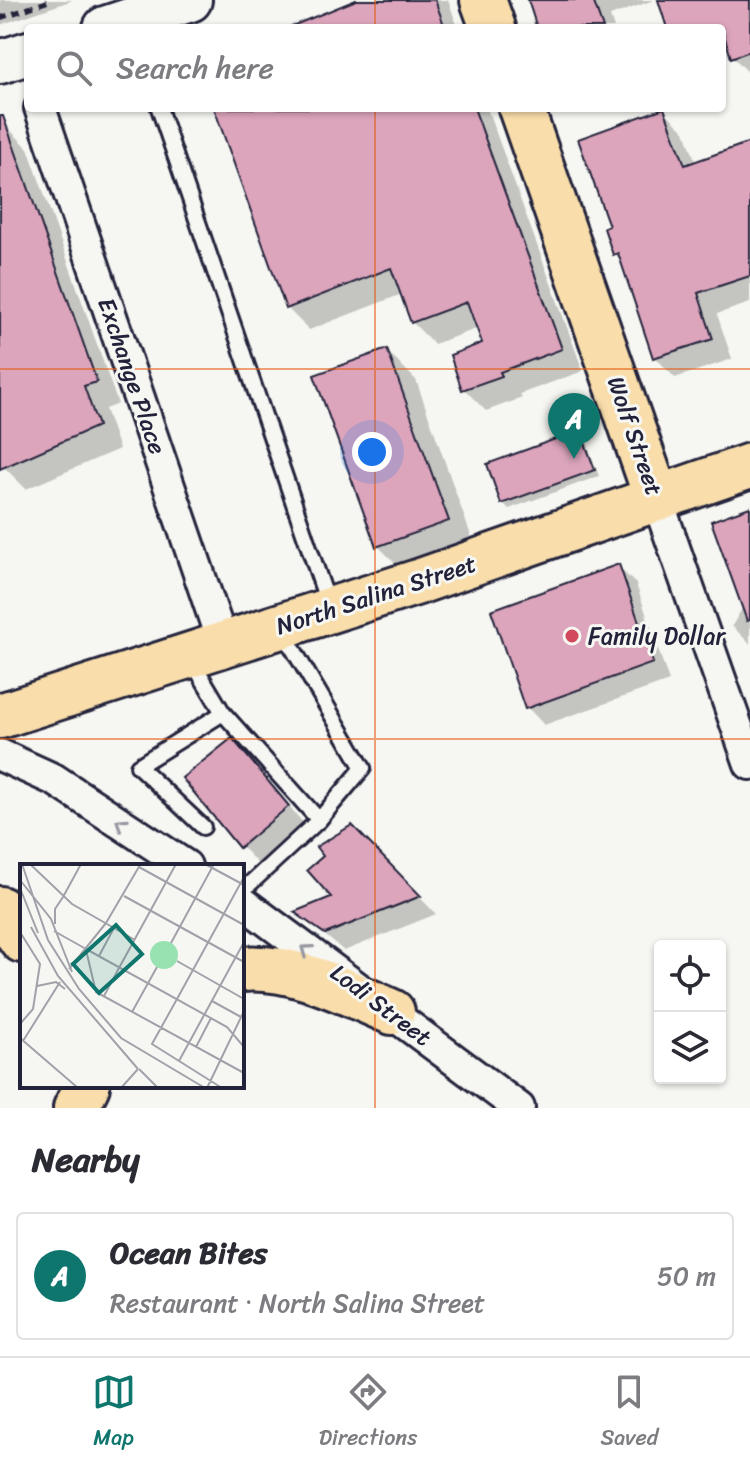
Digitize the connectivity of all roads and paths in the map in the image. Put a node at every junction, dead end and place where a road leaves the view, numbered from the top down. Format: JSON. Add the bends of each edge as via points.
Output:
{"nodes":[{"id":1,"x":52,"y":0,"type":"edge"},
{"id":2,"x":190,"y":0,"type":"edge"},
{"id":3,"x":483,"y":0,"type":"edge"},
{"id":4,"x":0,"y":18,"type":"edge"},
{"id":5,"x":127,"y":24,"type":"edge"},
{"id":6,"x":492,"y":24,"type":"edge"},
{"id":7,"x":41,"y":112,"type":"edge"},
{"id":8,"x":160,"y":112,"type":"edge"},
{"id":9,"x":522,"y":112,"type":"edge"},
{"id":10,"x":750,"y":466,"type":"edge"},
{"id":11,"x":657,"y":499,"type":"junction"},
{"id":12,"x":330,"y":610,"type":"junction"},
{"id":13,"x":280,"y":626,"type":"junction"},
{"id":14,"x":206,"y":650,"type":"junction"},
{"id":15,"x":223,"y":713,"type":"junction"},
{"id":16,"x":0,"y":716,"type":"edge"},
{"id":17,"x":0,"y":755,"type":"edge"},
{"id":18,"x":750,"y":764,"type":"edge"},
{"id":19,"x":319,"y":820,"type":"junction"},
{"id":20,"x":203,"y":827,"type":"dead end"},
{"id":21,"x":183,"y":864,"type":"edge"},
{"id":22,"x":244,"y":889,"type":"edge"},
{"id":23,"x":244,"y":903,"type":"edge"},
{"id":24,"x":0,"y":909,"type":"edge"},
{"id":25,"x":20,"y":937,"type":"edge"},
{"id":26,"x":244,"y":969,"type":"edge"},
{"id":27,"x":392,"y":1012,"type":"junction"},
{"id":28,"x":50,"y":1088,"type":"edge"},
{"id":29,"x":86,"y":1088,"type":"edge"},
{"id":30,"x":54,"y":1108,"type":"edge"},
{"id":31,"x":76,"y":1108,"type":"edge"},
{"id":32,"x":519,"y":1108,"type":"edge"}],
"edges":[{"from":1,"to":4,"type":"path"},
{"from":2,"to":5,"type":"main road"},
{"from":3,"to":6,"type":"main road"},
{"from":7,"to":14,"type":"street","name":"Exchange Place"},
{"from":8,"to":12,"type":"lane"},
{"from":9,"to":11,"type":"main road","name":"Wolf Street"},
{"from":10,"to":11,"type":"main road","name":"North Salina Street"},
{"from":11,"to":12,"type":"main road","name":"North Salina Street"},
{"from":11,"to":18,"type":"street","name":"Wolf Street"},
{"from":12,"to":13,"type":"main road","name":"North Salina Street"},
{"from":13,"to":14,"type":"main road","name":"North Salina Street"},
{"from":13,"to":19,"type":"lane","via":[[363,768]]},
{"from":14,"to":15,"type":"lane"},
{"from":14,"to":16,"type":"main road","name":"North Salina Street"},
{"from":15,"to":19,"type":"lane"},
{"from":15,"to":20,"type":"lane","via":[[138,766]]},
{"from":21,"to":17,"type":"street","one_way":true,"via":[[55,780]]},
{"from":19,"to":22,"type":"lane"},
{"from":27,"to":23,"type":"street","name":"Lodi Street","one_way":true},
{"from":24,"to":25,"type":"main road"},
{"from":26,"to":27,"type":"main road","via":[[264,968],[322,982]]},
{"from":27,"to":32,"type":"street","name":"Lodi Street"},
{"from":28,"to":30,"type":"main road"},
{"from":29,"to":31,"type":"main road"}]}
